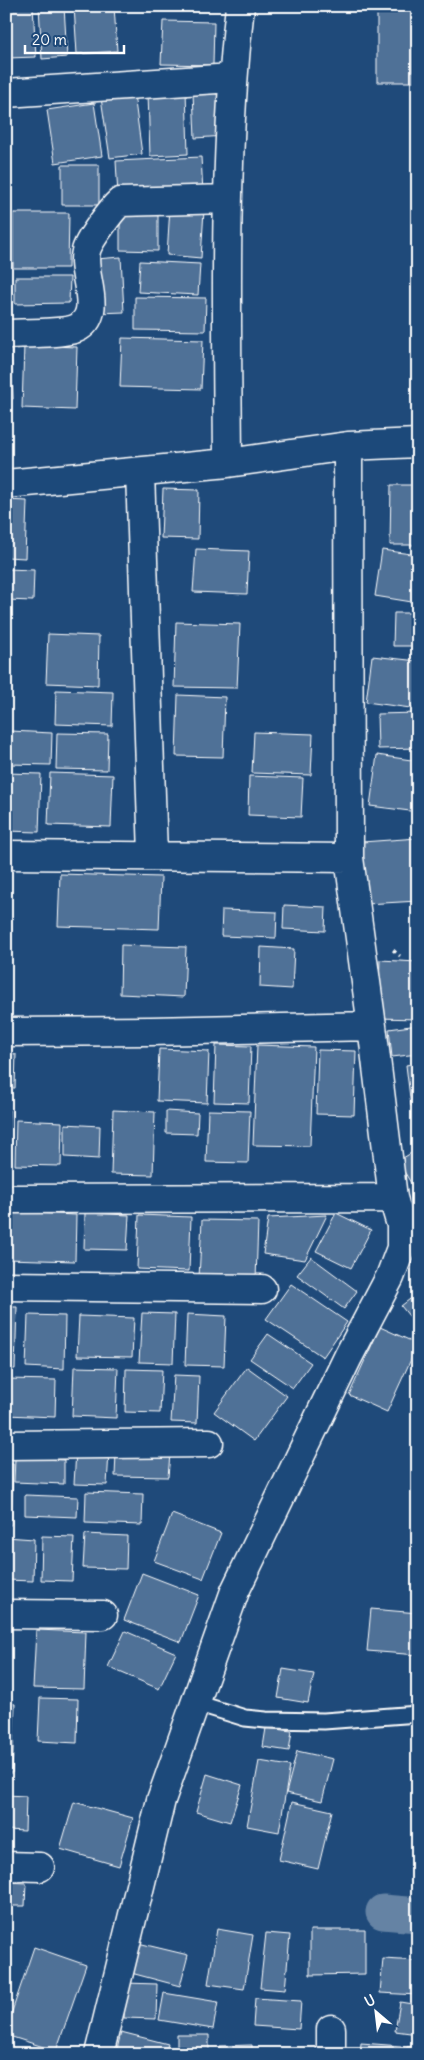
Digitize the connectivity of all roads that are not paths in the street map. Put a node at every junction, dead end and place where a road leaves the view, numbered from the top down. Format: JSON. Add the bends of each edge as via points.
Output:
{"nodes":[{"id":1,"x":240,"y":6,"type":"edge"},
{"id":2,"x":232,"y":78,"type":"junction"},
{"id":3,"x":6,"y":93,"type":"edge"},
{"id":4,"x":227,"y":198,"type":"junction"},
{"id":5,"x":6,"y":334,"type":"edge"},
{"id":6,"x":418,"y":443,"type":"edge"},
{"id":7,"x":348,"y":446,"type":"junction"},
{"id":8,"x":228,"y":463,"type":"junction"},
{"id":9,"x":140,"y":472,"type":"junction"},
{"id":10,"x":6,"y":484,"type":"edge"},
{"id":11,"x":153,"y":855,"type":"junction"},
{"id":12,"x":6,"y":856,"type":"edge"},
{"id":13,"x":349,"y":858,"type":"junction"},
{"id":14,"x":372,"y":1026,"type":"junction"},
{"id":15,"x":6,"y":1032,"type":"edge"},
{"id":16,"x":393,"y":1198,"type":"junction"},
{"id":17,"x":6,"y":1199,"type":"edge"},
{"id":18,"x":409,"y":1220,"type":"edge"},
{"id":19,"x":6,"y":1286,"type":"edge"},
{"id":20,"x":262,"y":1288,"type":"dead end"},
{"id":21,"x":209,"y":1443,"type":"dead end"},
{"id":22,"x":6,"y":1445,"type":"edge"},
{"id":23,"x":6,"y":1614,"type":"edge"},
{"id":24,"x":104,"y":1615,"type":"dead end"},
{"id":25,"x":196,"y":1703,"type":"junction"},
{"id":26,"x":418,"y":1714,"type":"edge"},
{"id":27,"x":6,"y":1866,"type":"edge"},
{"id":28,"x":40,"y":1867,"type":"dead end"},
{"id":29,"x":99,"y":2054,"type":"edge"}],
"edges":[{"from":1,"to":2,"type":"street"},
{"from":2,"to":3,"type":"street"},
{"from":2,"to":4,"type":"street"},
{"from":4,"to":5,"type":"street","via":[[120,202],[109,213],[86,250],[84,261],[90,307],[87,320],[68,331]]},
{"from":4,"to":8,"type":"street"},
{"from":6,"to":7,"type":"street"},
{"from":7,"to":8,"type":"street"},
{"from":7,"to":13,"type":"street"},
{"from":8,"to":9,"type":"street"},
{"from":9,"to":10,"type":"street"},
{"from":9,"to":11,"type":"street"},
{"from":11,"to":12,"type":"street"},
{"from":11,"to":13,"type":"street"},
{"from":13,"to":14,"type":"street"},
{"from":14,"to":15,"type":"street"},
{"from":14,"to":16,"type":"street"},
{"from":16,"to":17,"type":"street"},
{"from":16,"to":18,"type":"street"},
{"from":18,"to":25,"type":"street","via":[[390,1277],[235,1591]]},
{"from":19,"to":20,"type":"street"},
{"from":21,"to":22,"type":"street"},
{"from":23,"to":24,"type":"street"},
{"from":25,"to":26,"type":"lane","via":[[245,1718],[266,1720],[324,1721]]},
{"from":25,"to":29,"type":"street","via":[[161,1800]]},
{"from":27,"to":28,"type":"street"}]}
